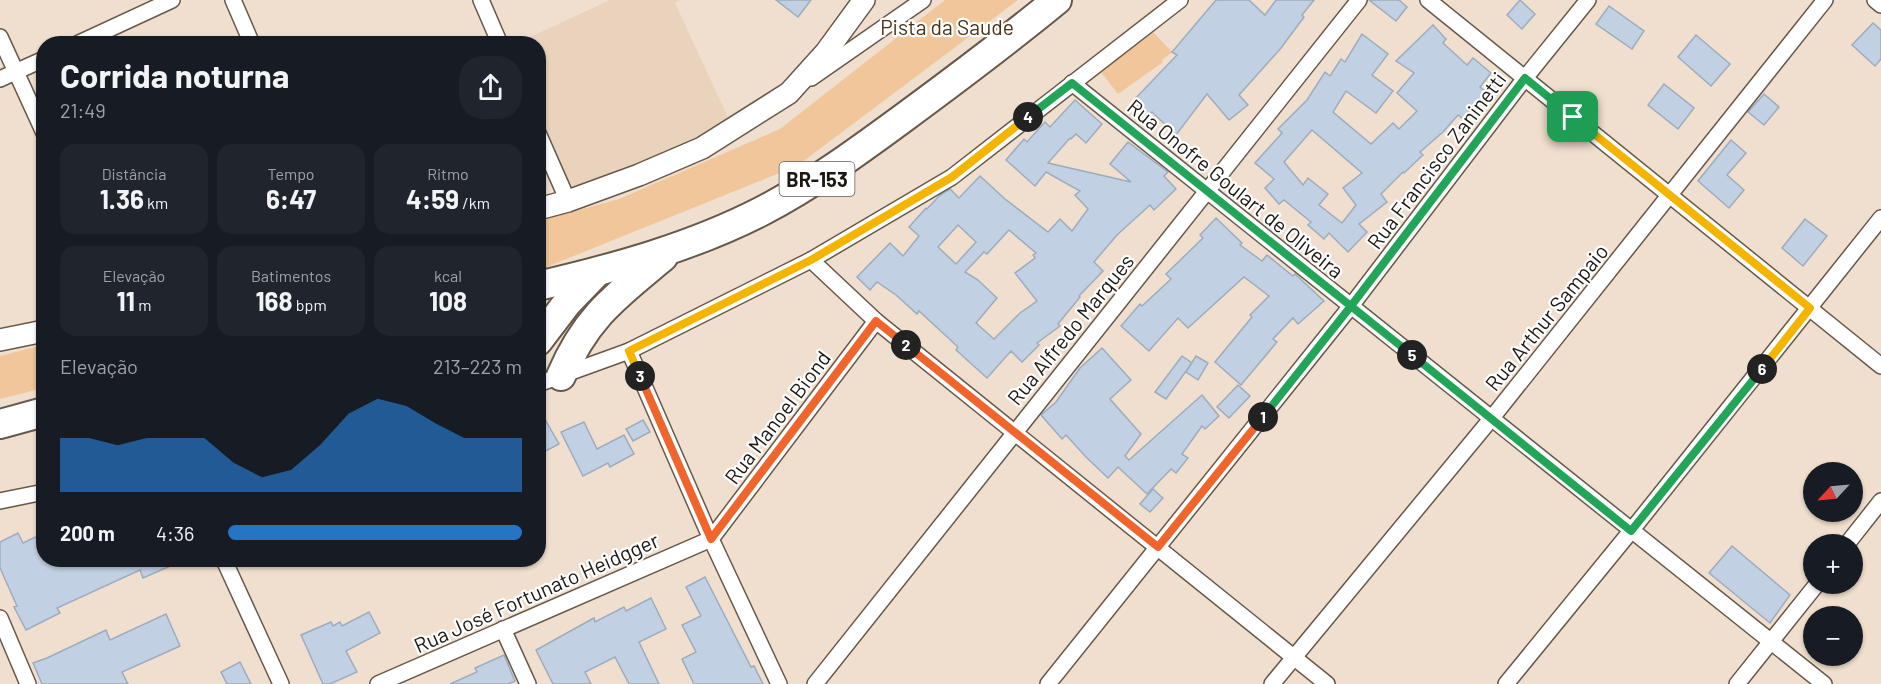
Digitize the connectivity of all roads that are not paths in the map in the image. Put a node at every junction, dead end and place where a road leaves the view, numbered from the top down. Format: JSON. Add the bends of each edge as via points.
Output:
{"nodes":[{"id":1,"x":172,"y":0,"type":"edge"},
{"id":2,"x":233,"y":0,"type":"edge"},
{"id":3,"x":481,"y":0,"type":"edge"},
{"id":4,"x":864,"y":0,"type":"edge"},
{"id":5,"x":923,"y":0,"type":"edge"},
{"id":6,"x":1058,"y":0,"type":"edge"},
{"id":7,"x":1180,"y":0,"type":"edge"},
{"id":8,"x":1359,"y":0,"type":"edge"},
{"id":9,"x":1428,"y":0,"type":"edge"},
{"id":10,"x":1588,"y":0,"type":"edge"},
{"id":11,"x":1825,"y":0,"type":"edge"},
{"id":12,"x":1875,"y":0,"type":"edge"},
{"id":13,"x":1881,"y":5,"type":"edge"},
{"id":14,"x":94,"y":36,"type":"edge"},
{"id":15,"x":249,"y":36,"type":"edge"},
{"id":16,"x":497,"y":36,"type":"edge"},
{"id":17,"x":0,"y":37,"type":"edge"},
{"id":18,"x":36,"y":63,"type":"edge"},
{"id":19,"x":16,"y":72,"type":"junction"},
{"id":20,"x":1525,"y":78,"type":"junction"},
{"id":21,"x":0,"y":79,"type":"edge"},
{"id":22,"x":1072,"y":83,"type":"junction"},
{"id":23,"x":789,"y":93,"type":"junction"},
{"id":24,"x":36,"y":116,"type":"edge"},
{"id":25,"x":546,"y":151,"type":"edge"},
{"id":26,"x":1207,"y":191,"type":"junction"},
{"id":27,"x":1670,"y":195,"type":"junction"},
{"id":28,"x":568,"y":201,"type":"junction"},
{"id":29,"x":546,"y":207,"type":"edge"},
{"id":30,"x":1881,"y":218,"type":"edge"},
{"id":31,"x":673,"y":249,"type":"junction"},
{"id":32,"x":811,"y":260,"type":"junction"},
{"id":33,"x":596,"y":273,"type":"junction"},
{"id":34,"x":546,"y":284,"type":"edge"},
{"id":35,"x":1351,"y":306,"type":"junction"},
{"id":36,"x":1810,"y":308,"type":"junction"},
{"id":37,"x":876,"y":321,"type":"junction"},
{"id":38,"x":546,"y":330,"type":"edge"},
{"id":39,"x":36,"y":333,"type":"edge"},
{"id":40,"x":0,"y":340,"type":"edge"},
{"id":41,"x":629,"y":351,"type":"junction"},
{"id":42,"x":1881,"y":366,"type":"edge"},
{"id":43,"x":550,"y":380,"type":"edge"},
{"id":44,"x":36,"y":414,"type":"edge"},
{"id":45,"x":1491,"y":419,"type":"junction"},
{"id":46,"x":0,"y":424,"type":"edge"},
{"id":47,"x":1015,"y":432,"type":"junction"},
{"id":48,"x":36,"y":494,"type":"edge"},
{"id":49,"x":0,"y":501,"type":"edge"},
{"id":50,"x":1881,"y":501,"type":"edge"},
{"id":51,"x":1631,"y":531,"type":"junction"},
{"id":52,"x":1855,"y":534,"type":"edge"},
{"id":53,"x":711,"y":539,"type":"junction"},
{"id":54,"x":1158,"y":547,"type":"junction"},
{"id":55,"x":227,"y":567,"type":"edge"},
{"id":56,"x":1809,"y":594,"type":"edge"},
{"id":57,"x":0,"y":618,"type":"edge"},
{"id":58,"x":502,"y":628,"type":"junction"},
{"id":59,"x":1772,"y":641,"type":"junction"},
{"id":60,"x":6,"y":652,"type":"edge"},
{"id":61,"x":1294,"y":657,"type":"junction"},
{"id":62,"x":28,"y":684,"type":"edge"},
{"id":63,"x":281,"y":684,"type":"edge"},
{"id":64,"x":378,"y":684,"type":"edge"},
{"id":65,"x":528,"y":684,"type":"edge"},
{"id":66,"x":779,"y":684,"type":"edge"},
{"id":67,"x":815,"y":684,"type":"edge"},
{"id":68,"x":1048,"y":684,"type":"edge"},
{"id":69,"x":1272,"y":684,"type":"edge"},
{"id":70,"x":1327,"y":684,"type":"edge"},
{"id":71,"x":1506,"y":684,"type":"edge"},
{"id":72,"x":1737,"y":684,"type":"edge"},
{"id":73,"x":1824,"y":684,"type":"edge"}],
"edges":[{"from":1,"to":14,"type":"street"},
{"from":2,"to":15,"type":"street"},
{"from":3,"to":16,"type":"street"},
{"from":4,"to":23,"type":"street","via":[[826,52]]},
{"from":5,"to":23,"type":"street"},
{"from":6,"to":31,"type":"highway","number":"BR-153","via":[[834,169],[761,211]]},
{"from":7,"to":22,"type":"street"},
{"from":8,"to":26,"type":"street","name":"Rua Alfredo Marques"},
{"from":9,"to":20,"type":"street"},
{"from":10,"to":20,"type":"street","name":"Rua Francisco Zaninetti"},
{"from":11,"to":27,"type":"street","name":"Rua Arthur Sampaio"},
{"from":12,"to":13,"type":"street"},
{"from":17,"to":19,"type":"street"},
{"from":18,"to":19,"type":"street"},
{"from":19,"to":21,"type":"street"},
{"from":19,"to":24,"type":"street"},
{"from":20,"to":27,"type":"street"},
{"from":20,"to":35,"type":"street","name":"Rua Francisco Zaninetti"},
{"from":22,"to":26,"type":"street","name":"Rua Onofre Goulart de Oliveira"},
{"from":22,"to":32,"type":"street","via":[[952,177]]},
{"from":23,"to":28,"type":"street","via":[[702,148]]},
{"from":25,"to":28,"type":"street"},
{"from":26,"to":35,"type":"street","name":"Rua Onofre Goulart de Oliveira"},
{"from":26,"to":47,"type":"street","name":"Rua Alfredo Marques"},
{"from":27,"to":36,"type":"street"},
{"from":27,"to":45,"type":"street","name":"Rua Arthur Sampaio"},
{"from":28,"to":29,"type":"street"},
{"from":30,"to":36,"type":"street"},
{"from":31,"to":33,"type":"highway","number":"BR-153"},
{"from":31,"to":43,"type":"highway","via":[[597,315]]},
{"from":32,"to":37,"type":"street"},
{"from":32,"to":41,"type":"street"},
{"from":33,"to":34,"type":"highway","number":"BR-153"},
{"from":33,"to":38,"type":"highway"},
{"from":35,"to":45,"type":"street","name":"Rua Onofre Goulart de Oliveira"},
{"from":35,"to":54,"type":"street","name":"Rua Francisco Zaninetti"},
{"from":36,"to":42,"type":"street"},
{"from":36,"to":51,"type":"street"},
{"from":37,"to":47,"type":"street"},
{"from":37,"to":53,"type":"street","name":"Rua Manoel Biond"},
{"from":39,"to":40,"type":"street"},
{"from":41,"to":43,"type":"street"},
{"from":41,"to":53,"type":"street"},
{"from":44,"to":46,"type":"highway"},
{"from":45,"to":51,"type":"street","name":"Rua Onofre Goulart de Oliveira"},
{"from":45,"to":61,"type":"street","name":"Rua Arthur Sampaio"},
{"from":47,"to":54,"type":"street"},
{"from":47,"to":67,"type":"street","name":"Rua Alfredo Marques"},
{"from":48,"to":49,"type":"street"},
{"from":50,"to":52,"type":"street"},
{"from":51,"to":59,"type":"street","name":"Rua Onofre Goulart de Oliveira"},
{"from":51,"to":71,"type":"street"},
{"from":53,"to":58,"type":"street","name":"Rua José Fortunato Heidgger"},
{"from":53,"to":66,"type":"street"},
{"from":54,"to":61,"type":"street"},
{"from":54,"to":68,"type":"street","name":"Rua Francisco Zaninetti"},
{"from":55,"to":63,"type":"street"},
{"from":56,"to":59,"type":"street"},
{"from":57,"to":60,"type":"street"},
{"from":58,"to":64,"type":"street","name":"Rua José Fortunato Heidgger"},
{"from":58,"to":65,"type":"street"},
{"from":59,"to":72,"type":"street"},
{"from":59,"to":73,"type":"street","name":"Rua Onofre Goulart de Oliveira"},
{"from":60,"to":62,"type":"street"},
{"from":61,"to":69,"type":"street","name":"Rua Arthur Sampaio"},
{"from":61,"to":70,"type":"street"}]}
